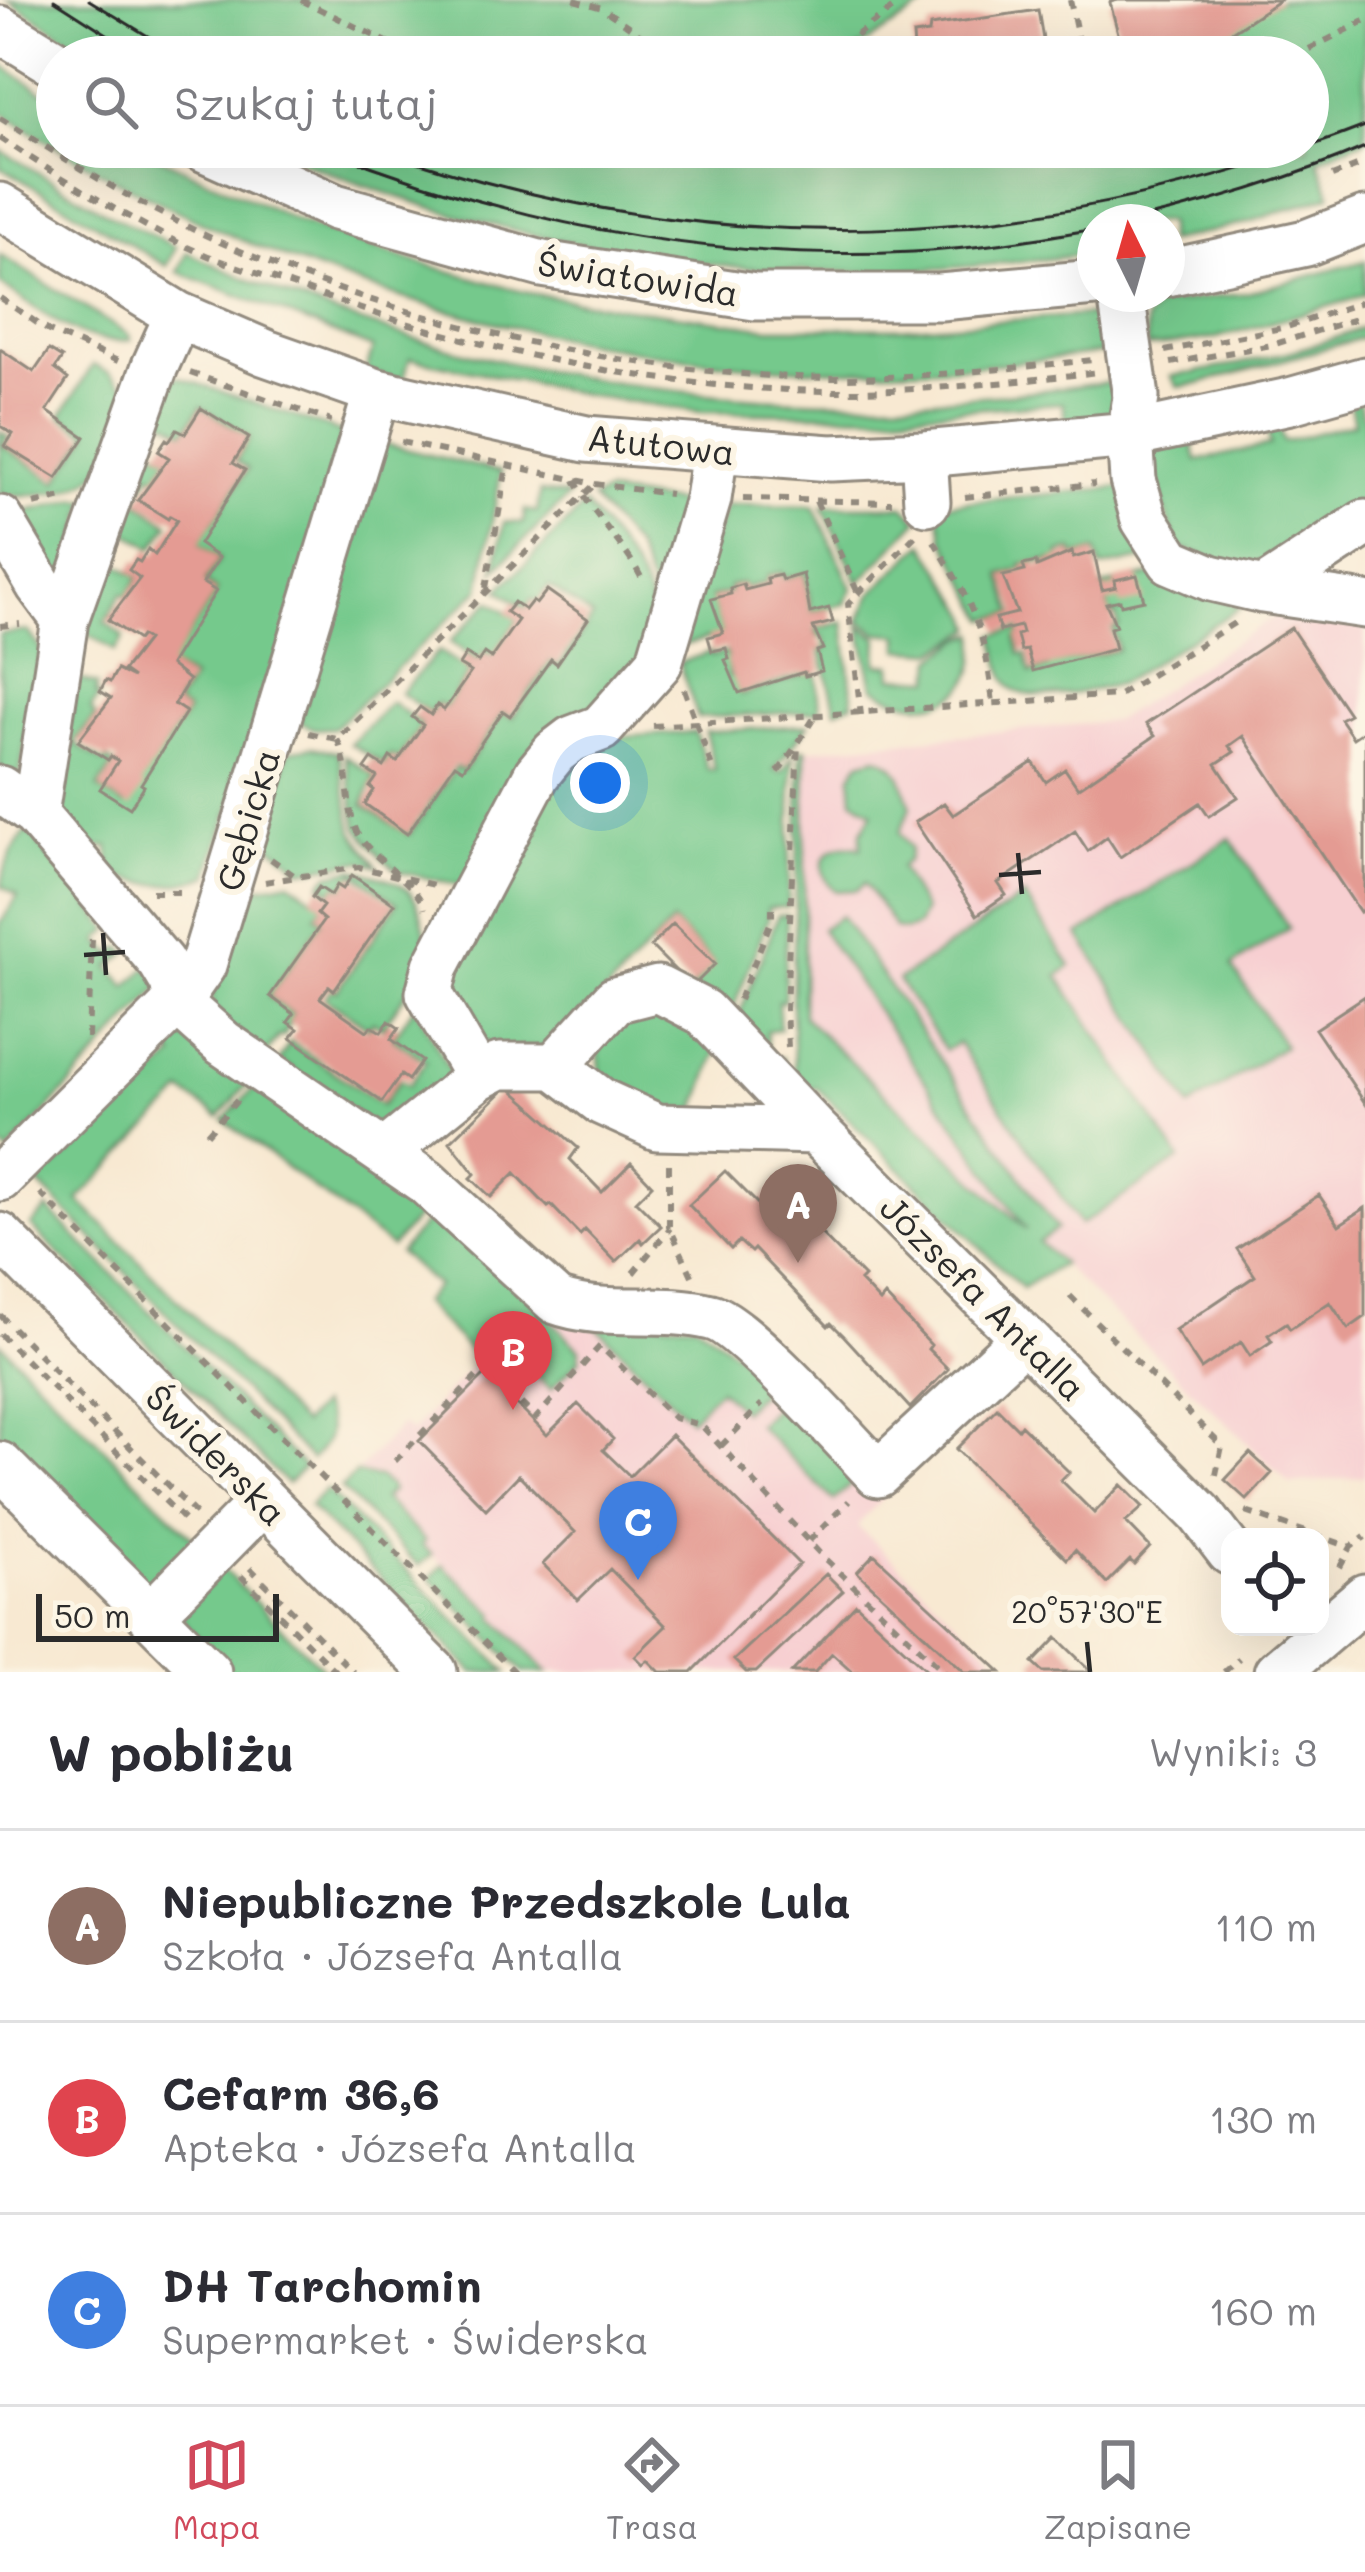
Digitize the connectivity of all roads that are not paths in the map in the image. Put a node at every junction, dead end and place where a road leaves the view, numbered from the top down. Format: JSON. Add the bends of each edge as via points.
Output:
{"nodes":[{"id":1,"x":0,"y":29,"type":"edge"},
{"id":2,"x":36,"y":51,"type":"edge"},
{"id":3,"x":248,"y":168,"type":"edge"},
{"id":4,"x":0,"y":206,"type":"edge"},
{"id":5,"x":1365,"y":220,"type":"edge"},
{"id":6,"x":1185,"y":269,"type":"edge"},
{"id":7,"x":1077,"y":285,"type":"edge"},
{"id":8,"x":1121,"y":312,"type":"edge"},
{"id":9,"x":178,"y":315,"type":"junction"},
{"id":10,"x":1365,"y":380,"type":"edge"},
{"id":11,"x":377,"y":392,"type":"junction"},
{"id":12,"x":1130,"y":435,"type":"junction"},
{"id":13,"x":715,"y":452,"type":"junction"},
{"id":14,"x":924,"y":454,"type":"junction"},
{"id":15,"x":927,"y":502,"type":"road end"},
{"id":16,"x":10,"y":512,"type":"edge"},
{"id":17,"x":1365,"y":523,"type":"edge"},
{"id":18,"x":1273,"y":592,"type":"junction"},
{"id":19,"x":1365,"y":605,"type":"edge"},
{"id":20,"x":64,"y":620,"type":"junction"},
{"id":21,"x":18,"y":802,"type":"edge"},
{"id":22,"x":177,"y":1002,"type":"junction"},
{"id":23,"x":555,"y":1066,"type":"junction"},
{"id":24,"x":478,"y":1077,"type":"junction"},
{"id":25,"x":803,"y":1118,"type":"junction"},
{"id":26,"x":384,"y":1154,"type":"junction"},
{"id":27,"x":7,"y":1172,"type":"edge"},
{"id":28,"x":0,"y":1236,"type":"edge"},
{"id":29,"x":1023,"y":1339,"type":"junction"},
{"id":30,"x":0,"y":1465,"type":"edge"},
{"id":31,"x":262,"y":1502,"type":"junction"},
{"id":32,"x":1221,"y":1540,"type":"edge"},
{"id":33,"x":1351,"y":1584,"type":"edge"},
{"id":34,"x":151,"y":1615,"type":"junction"},
{"id":35,"x":1290,"y":1649,"type":"edge"},
{"id":36,"x":208,"y":1672,"type":"edge"},
{"id":37,"x":434,"y":1672,"type":"edge"}],
"edges":[{"from":1,"to":2,"type":"street"},
{"from":3,"to":7,"type":"street","name":"Światowida","via":[[335,207],[542,264],[754,297],[940,297]]},
{"from":4,"to":9,"type":"street","name":"Atutowa"},
{"from":5,"to":6,"type":"street","via":[[1306,243]]},
{"from":8,"to":12,"type":"street","via":[[1120,370],[1136,397]]},
{"from":9,"to":11,"type":"street","name":"Atutowa"},
{"from":9,"to":20,"type":"street"},
{"from":10,"to":12,"type":"street","name":"Atutowa"},
{"from":11,"to":13,"type":"street","name":"Atutowa","via":[[586,440]]},
{"from":11,"to":22,"type":"street","name":"Gębicka","via":[[229,888],[203,965]]},
{"from":12,"to":14,"type":"street","name":"Atutowa"},
{"from":12,"to":18,"type":"street","via":[[1144,519],[1171,561]]},
{"from":13,"to":14,"type":"street","name":"Atutowa"},
{"from":13,"to":24,"type":"street","via":[[659,663],[601,728],[572,739],[537,774],[436,966],[429,993]]},
{"from":14,"to":15,"type":"street"},
{"from":16,"to":20,"type":"street"},
{"from":17,"to":18,"type":"street"},
{"from":18,"to":19,"type":"street"},
{"from":20,"to":21,"type":"street"},
{"from":21,"to":22,"type":"street","via":[[161,962]]},
{"from":22,"to":26,"type":"street"},
{"from":22,"to":27,"type":"street","name":"Gębicka"},
{"from":23,"to":24,"type":"street","via":[[499,1066]]},
{"from":23,"to":25,"type":"street","via":[[602,1102],[657,1127]]},
{"from":23,"to":25,"type":"street","name":"Józsefa Antalla","via":[[615,1000],[658,988],[703,1012]]},
{"from":24,"to":26,"type":"street"},
{"from":25,"to":29,"type":"street","name":"Józsefa Antalla"},
{"from":26,"to":29,"type":"street","via":[[426,1182],[556,1301],[711,1317],[734,1328],[878,1474]]},
{"from":28,"to":31,"type":"street","name":"Świderska"},
{"from":29,"to":32,"type":"street","name":"Józsefa Antalla"},
{"from":30,"to":34,"type":"street"},
{"from":31,"to":34,"type":"street"},
{"from":31,"to":37,"type":"street","name":"Świderska"},
{"from":33,"to":35,"type":"street"},
{"from":34,"to":36,"type":"street"}]}
